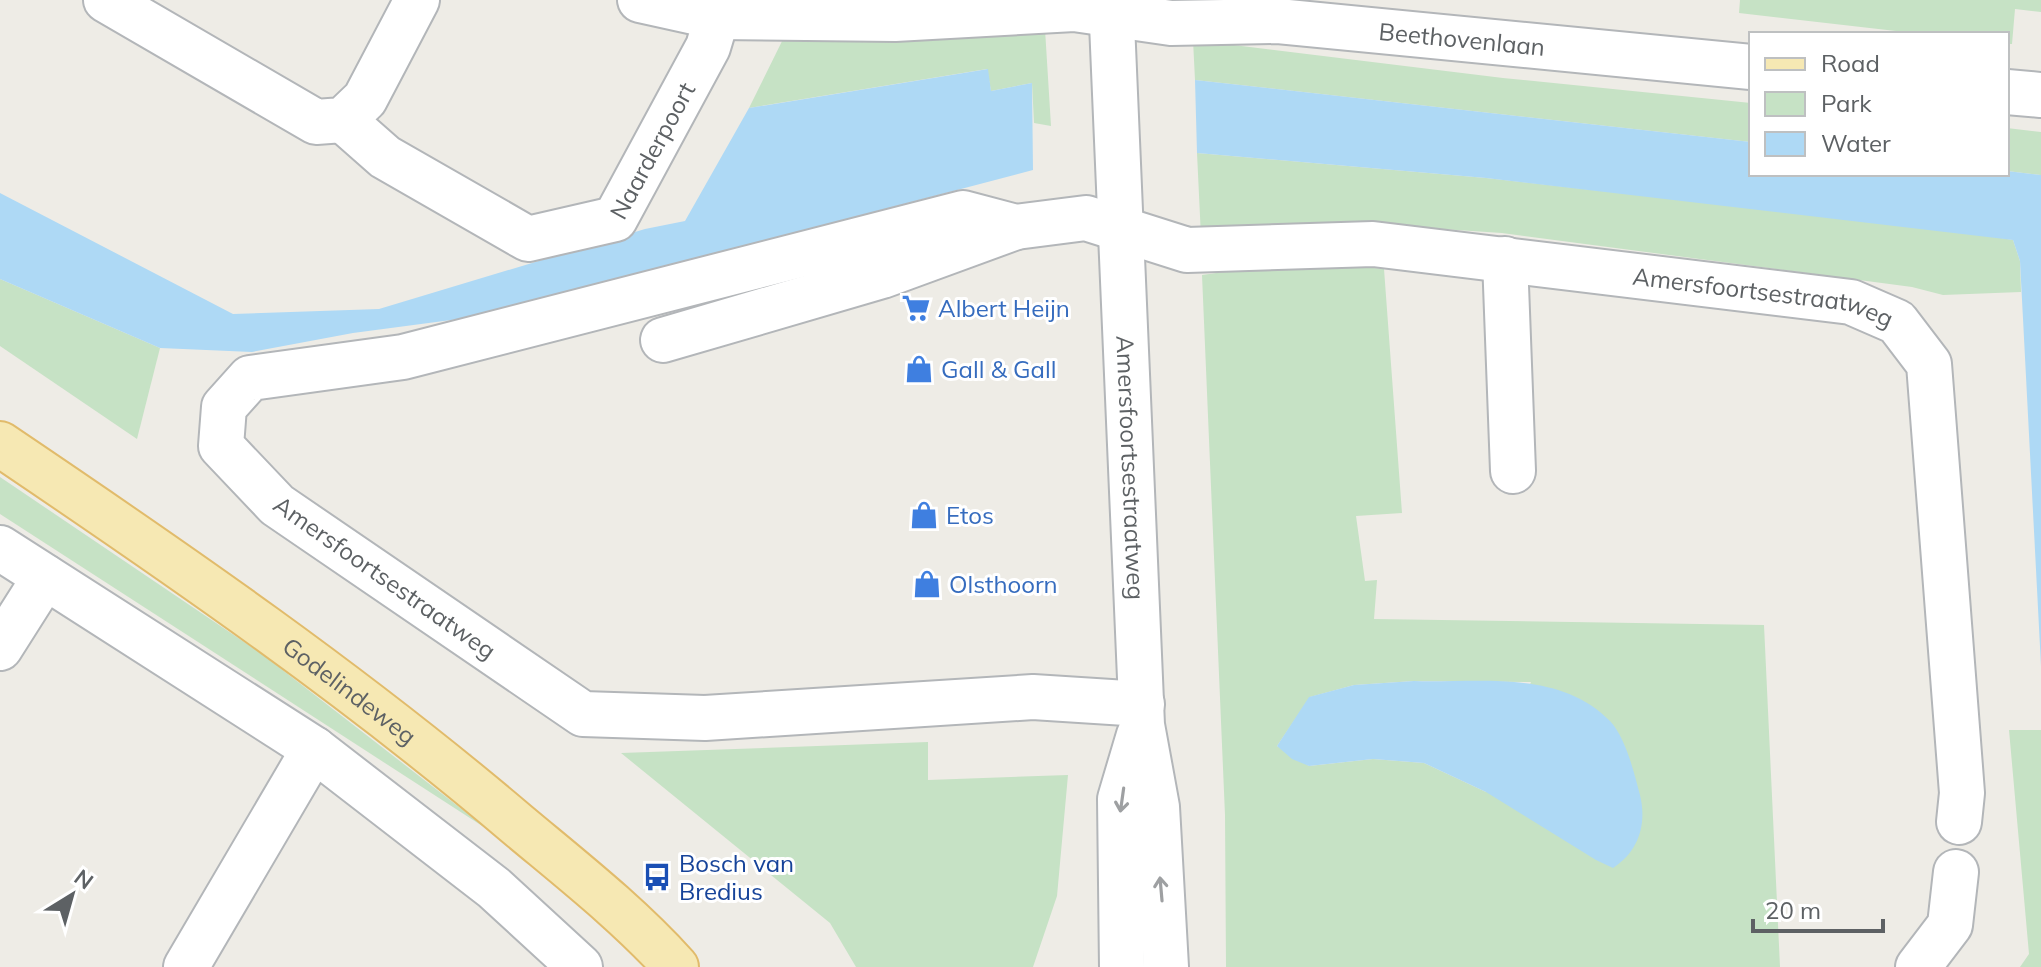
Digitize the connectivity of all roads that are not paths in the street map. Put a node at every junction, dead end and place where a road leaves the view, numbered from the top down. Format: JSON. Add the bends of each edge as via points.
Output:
{"nodes":[{"id":1,"x":106,"y":0,"type":"edge"},
{"id":2,"x":417,"y":0,"type":"edge"},
{"id":3,"x":640,"y":0,"type":"edge"},
{"id":4,"x":1112,"y":8,"type":"edge"},
{"id":5,"x":1278,"y":10,"type":"edge"},
{"id":6,"x":717,"y":17,"type":"junction"},
{"id":7,"x":1749,"y":67,"type":"edge"},
{"id":8,"x":2009,"y":92,"type":"edge"},
{"id":9,"x":2041,"y":95,"type":"edge"},
{"id":10,"x":343,"y":120,"type":"junction"},
{"id":11,"x":1016,"y":227,"type":"junction"},
{"id":12,"x":1122,"y":229,"type":"junction"},
{"id":13,"x":1505,"y":259,"type":"junction"},
{"id":14,"x":663,"y":340,"type":"dead end"},
{"id":15,"x":0,"y":444,"type":"edge"},
{"id":16,"x":1513,"y":471,"type":"dead end"},
{"id":17,"x":0,"y":548,"type":"edge"},
{"id":18,"x":45,"y":577,"type":"junction"},
{"id":19,"x":0,"y":648,"type":"edge"},
{"id":20,"x":1142,"y":714,"type":"junction"},
{"id":21,"x":314,"y":749,"type":"junction"},
{"id":22,"x":1960,"y":808,"type":"dead end"},
{"id":23,"x":1956,"y":872,"type":"dead end"},
{"id":24,"x":186,"y":967,"type":"edge"},
{"id":25,"x":580,"y":967,"type":"edge"},
{"id":26,"x":676,"y":967,"type":"edge"},
{"id":27,"x":1122,"y":967,"type":"edge"},
{"id":28,"x":1166,"y":967,"type":"edge"},
{"id":29,"x":1918,"y":967,"type":"edge"}],
"edges":[{"from":1,"to":10,"type":"street","via":[[316,122]]},
{"from":2,"to":10,"type":"street","via":[[365,99]]},
{"from":3,"to":6,"type":"street","name":"Beethovenlaan"},
{"from":4,"to":5,"type":"street","name":"Beethovenlaan","via":[[1171,23]]},
{"from":4,"to":6,"type":"street","name":"Beethovenlaan","via":[[895,19]]},
{"from":4,"to":12,"type":"street","name":"Amersfoortsestraatweg"},
{"from":5,"to":7,"type":"street","name":"Beethovenlaan"},
{"from":6,"to":10,"type":"street","name":"Naarderpoort","via":[[708,47],[615,219],[528,239],[385,157]]},
{"from":8,"to":9,"type":"street"},
{"from":11,"to":12,"type":"street","name":"Amersfoortsestraatweg","via":[[1086,218]]},
{"from":11,"to":14,"type":"street","via":[[882,276]]},
{"from":11,"to":20,"type":"street","name":"Amersfoortsestraatweg","via":[[963,213],[403,357],[250,378],[224,407],[221,446],[277,505],[583,714],[705,718],[1033,697]]},
{"from":12,"to":13,"type":"street","name":"Amersfoortsestraatweg","via":[[1187,250],[1373,244]]},
{"from":12,"to":20,"type":"street","name":"Amersfoortsestraatweg"},
{"from":13,"to":16,"type":"street"},
{"from":13,"to":22,"type":"street","name":"Amersfoortsestraatweg","via":[[1851,302],[1897,322],[1929,364]]},
{"from":15,"to":26,"type":"main road","name":"Godelindeweg","via":[[257,621],[423,744],[643,930]]},
{"from":17,"to":18,"type":"street"},
{"from":18,"to":19,"type":"street"},
{"from":18,"to":21,"type":"street"},
{"from":20,"to":27,"type":"street","name":"Amersfoortsestraatweg","one_way":true,"via":[[1120,799]]},
{"from":28,"to":20,"type":"street","name":"Amersfoortsestraatweg","one_way":true,"via":[[1157,807]]},
{"from":21,"to":24,"type":"street"},
{"from":21,"to":25,"type":"street","via":[[494,888]]},
{"from":23,"to":29,"type":"street","via":[[1950,925]]}]}
